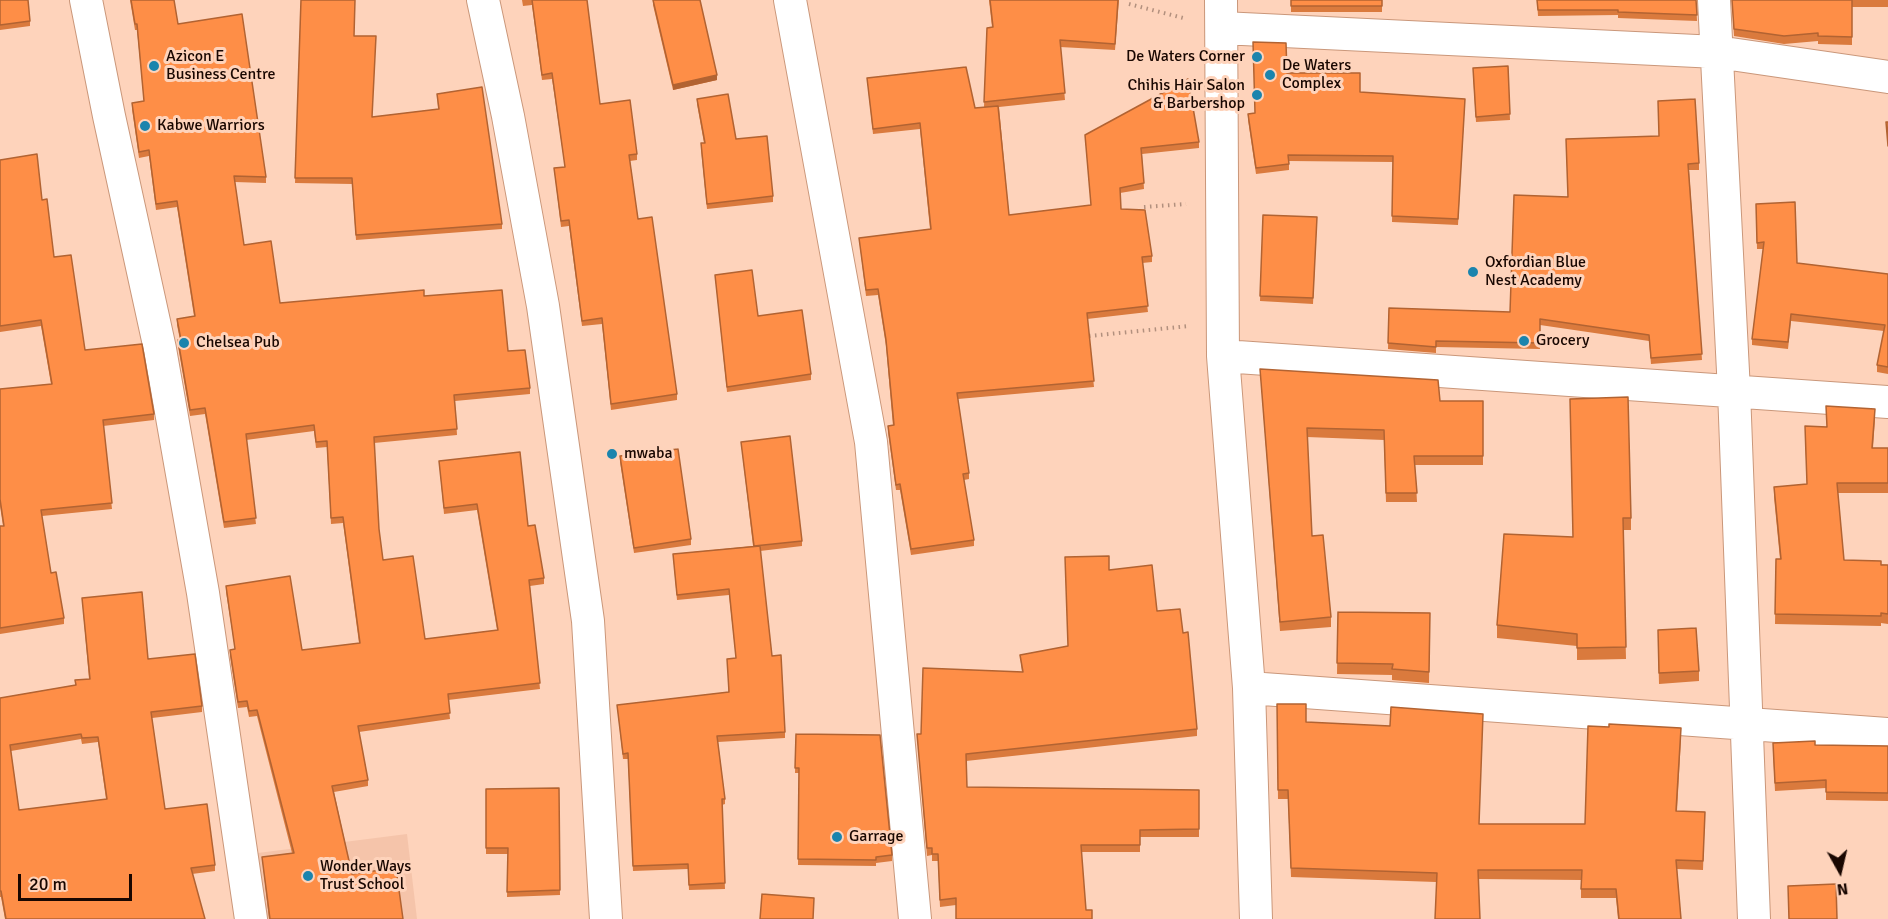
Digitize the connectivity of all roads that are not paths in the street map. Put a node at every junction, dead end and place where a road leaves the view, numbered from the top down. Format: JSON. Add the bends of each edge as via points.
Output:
{"nodes":[{"id":1,"x":86,"y":0,"type":"edge"},
{"id":2,"x":483,"y":0,"type":"edge"},
{"id":3,"x":789,"y":0,"type":"edge"},
{"id":4,"x":1714,"y":0,"type":"edge"},
{"id":5,"x":1222,"y":14,"type":"edge"},
{"id":6,"x":1717,"y":52,"type":"junction"},
{"id":7,"x":1888,"y":77,"type":"edge"},
{"id":8,"x":1223,"y":356,"type":"junction"},
{"id":9,"x":1734,"y":391,"type":"junction"},
{"id":10,"x":1888,"y":402,"type":"edge"},
{"id":11,"x":1249,"y":688,"type":"junction"},
{"id":12,"x":1747,"y":724,"type":"junction"},
{"id":13,"x":1888,"y":734,"type":"edge"},
{"id":14,"x":251,"y":919,"type":"edge"},
{"id":15,"x":606,"y":919,"type":"edge"},
{"id":16,"x":915,"y":919,"type":"edge"},
{"id":17,"x":1256,"y":919,"type":"edge"},
{"id":18,"x":1754,"y":919,"type":"edge"}],
"edges":[{"from":1,"to":14,"type":"street","via":[[168,395],[203,593]]},
{"from":2,"to":15,"type":"street","via":[[543,306],[588,621]]},
{"from":3,"to":16,"type":"street","via":[[871,442]]},
{"from":4,"to":6,"type":"street"},
{"from":5,"to":6,"type":"street"},
{"from":5,"to":8,"type":"street"},
{"from":6,"to":7,"type":"street"},
{"from":6,"to":9,"type":"street"},
{"from":8,"to":9,"type":"street"},
{"from":8,"to":11,"type":"street"},
{"from":9,"to":10,"type":"street"},
{"from":9,"to":12,"type":"street"},
{"from":11,"to":12,"type":"street"},
{"from":11,"to":17,"type":"street"},
{"from":12,"to":13,"type":"street"},
{"from":12,"to":18,"type":"street"}]}
